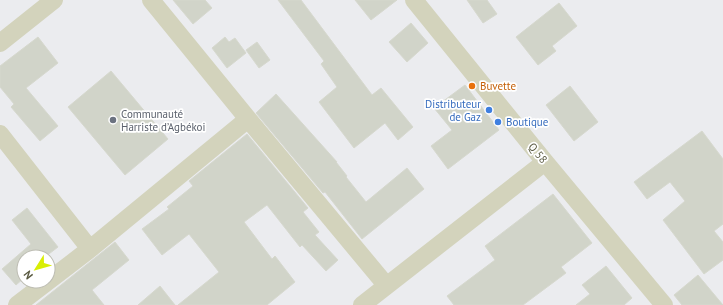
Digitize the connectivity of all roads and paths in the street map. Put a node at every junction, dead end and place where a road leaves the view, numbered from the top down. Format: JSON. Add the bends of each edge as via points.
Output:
{"nodes":[{"id":1,"x":54,"y":0,"type":"edge"},
{"id":2,"x":151,"y":0,"type":"edge"},
{"id":3,"x":414,"y":0,"type":"edge"},
{"id":4,"x":0,"y":43,"type":"edge"},
{"id":5,"x":248,"y":119,"type":"junction"},
{"id":6,"x":0,"y":134,"type":"edge"},
{"id":7,"x":545,"y":162,"type":"junction"},
{"id":8,"x":90,"y":249,"type":"junction"},
{"id":9,"x":386,"y":285,"type":"junction"},
{"id":10,"x":656,"y":303,"type":"edge"},
{"id":11,"x":17,"y":305,"type":"edge"},
{"id":12,"x":362,"y":305,"type":"edge"}],
"edges":[{"from":1,"to":4,"type":"street"},
{"from":2,"to":5,"type":"street"},
{"from":3,"to":7,"type":"street","name":"Q 58"},
{"from":5,"to":8,"type":"street"},
{"from":5,"to":9,"type":"street"},
{"from":6,"to":8,"type":"street"},
{"from":7,"to":9,"type":"street"},
{"from":7,"to":10,"type":"street","name":"Q 58"},
{"from":8,"to":11,"type":"street"},
{"from":9,"to":12,"type":"street"}]}
